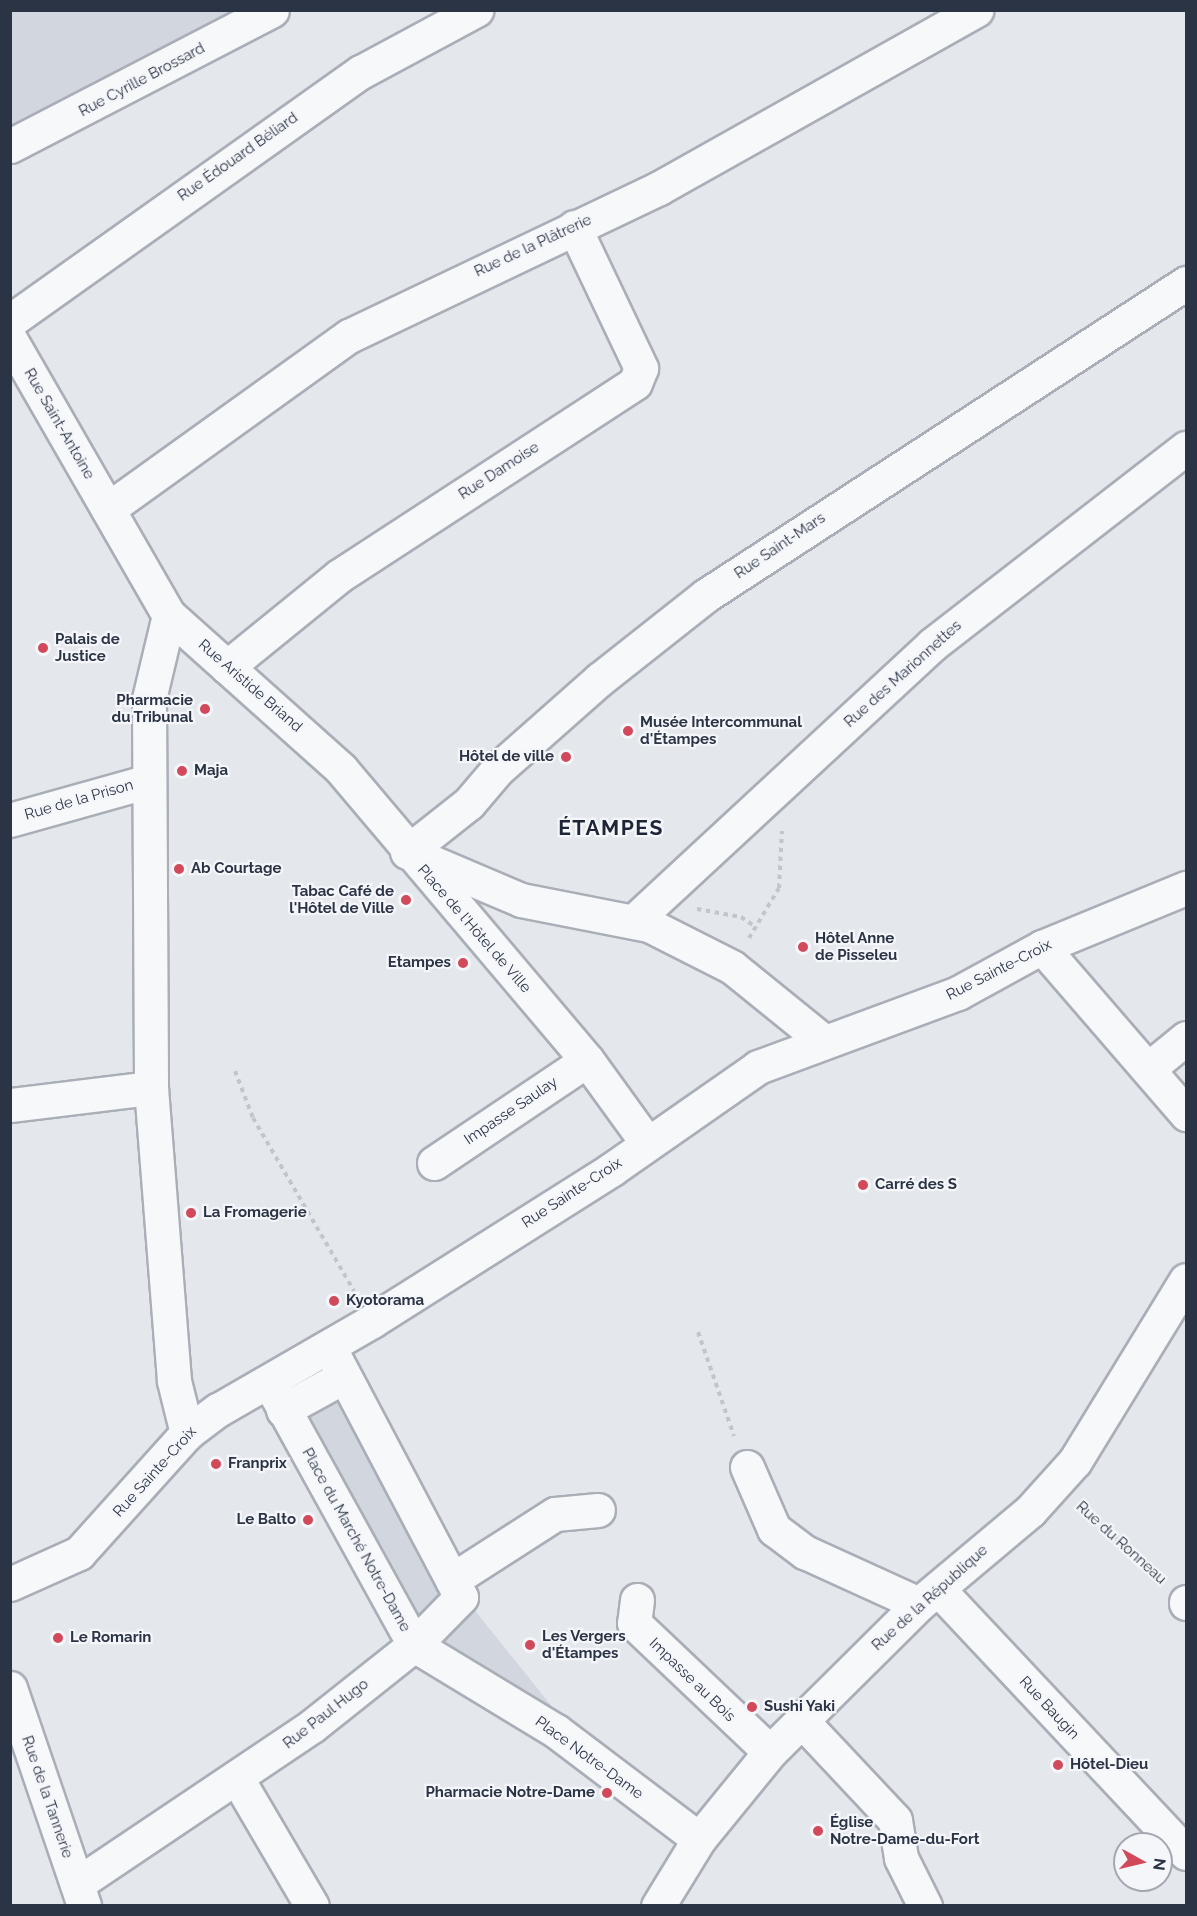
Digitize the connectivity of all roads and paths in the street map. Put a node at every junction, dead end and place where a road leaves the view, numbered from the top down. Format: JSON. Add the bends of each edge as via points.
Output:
{"nodes":[{"id":1,"x":272,"y":10,"type":"edge"},
{"id":2,"x":976,"y":10,"type":"edge"},
{"id":3,"x":466,"y":13,"type":"edge"},
{"id":4,"x":10,"y":146,"type":"edge"},
{"id":5,"x":574,"y":227,"type":"junction"},
{"id":6,"x":1186,"y":283,"type":"edge"},
{"id":7,"x":10,"y":321,"type":"edge"},
{"id":8,"x":10,"y":339,"type":"edge"},
{"id":9,"x":1186,"y":448,"type":"edge"},
{"id":10,"x":108,"y":509,"type":"junction"},
{"id":11,"x":169,"y":615,"type":"junction"},
{"id":12,"x":227,"y":667,"type":"junction"},
{"id":13,"x":149,"y":781,"type":"junction"},
{"id":14,"x":766,"y":799,"type":"junction"},
{"id":15,"x":10,"y":820,"type":"edge"},
{"id":16,"x":407,"y":852,"type":"junction"},
{"id":17,"x":1186,"y":888,"type":"edge"},
{"id":18,"x":635,"y":920,"type":"junction"},
{"id":19,"x":1042,"y":947,"type":"junction"},
{"id":20,"x":732,"y":967,"type":"junction"},
{"id":21,"x":1186,"y":1038,"type":"edge"},
{"id":22,"x":822,"y":1040,"type":"junction"},
{"id":23,"x":587,"y":1060,"type":"junction"},
{"id":24,"x":1148,"y":1069,"type":"junction"},
{"id":25,"x":234,"y":1071,"type":"dead end"},
{"id":26,"x":151,"y":1088,"type":"junction"},
{"id":27,"x":10,"y":1105,"type":"edge"},
{"id":28,"x":1186,"y":1114,"type":"edge"},
{"id":29,"x":647,"y":1143,"type":"junction"},
{"id":30,"x":434,"y":1163,"type":"dead end"},
{"id":31,"x":1186,"y":1280,"type":"edge"},
{"id":32,"x":372,"y":1321,"type":"junction"},
{"id":33,"x":698,"y":1332,"type":"dead end"},
{"id":34,"x":329,"y":1347,"type":"junction"},
{"id":35,"x":343,"y":1377,"type":"junction"},
{"id":36,"x":276,"y":1396,"type":"junction"},
{"id":37,"x":187,"y":1432,"type":"junction"},
{"id":38,"x":747,"y":1467,"type":"joint"},
{"id":39,"x":1054,"y":1484,"type":"junction"},
{"id":40,"x":598,"y":1510,"type":"dead end"},
{"id":41,"x":452,"y":1580,"type":"junction"},
{"id":42,"x":10,"y":1584,"type":"edge"},
{"id":43,"x":928,"y":1596,"type":"junction"},
{"id":44,"x":637,"y":1600,"type":"dead end"},
{"id":45,"x":1186,"y":1602,"type":"edge"},
{"id":46,"x":414,"y":1645,"type":"junction"},
{"id":47,"x":10,"y":1688,"type":"edge"},
{"id":48,"x":801,"y":1720,"type":"junction"},
{"id":49,"x":770,"y":1752,"type":"junction"},
{"id":50,"x":238,"y":1780,"type":"junction"},
{"id":51,"x":699,"y":1839,"type":"junction"},
{"id":52,"x":1186,"y":1853,"type":"edge"},
{"id":53,"x":80,"y":1895,"type":"edge"},
{"id":54,"x":312,"y":1905,"type":"edge"},
{"id":55,"x":658,"y":1905,"type":"edge"},
{"id":56,"x":925,"y":1905,"type":"edge"}],
"edges":[{"from":1,"to":4,"type":"street","name":"Rue Cyrille Brossard"},
{"from":2,"to":5,"type":"street","name":"Rue de la Plâtrerie","via":[[659,188]]},
{"from":3,"to":7,"type":"street","name":"Rue Édouard Béliard","via":[[361,72]]},
{"from":5,"to":10,"type":"street","name":"Rue de la Plâtrerie","via":[[348,336]]},
{"from":5,"to":12,"type":"street","name":"Rue Damoise","via":[[641,368],[635,383],[339,576]]},
{"from":6,"to":16,"type":"street","name":"Rue Saint-Mars","via":[[705,596],[600,680],[497,771],[469,803]]},
{"from":8,"to":10,"type":"street","name":"Rue Saint-Antoine"},
{"from":9,"to":14,"type":"street","name":"Rue des Marionnettes","via":[[933,644]]},
{"from":10,"to":11,"type":"street","name":"Rue Aristide Briand"},
{"from":11,"to":12,"type":"street","name":"Rue Aristide Briand"},
{"from":11,"to":13,"type":"street","via":[[149,699]]},
{"from":12,"to":16,"type":"street","name":"Rue Aristide Briand","via":[[341,769]]},
{"from":13,"to":15,"type":"street","name":"Rue de la Prison"},
{"from":13,"to":26,"type":"street"},
{"from":14,"to":18,"type":"street","name":"Rue des Marionnettes"},
{"from":14,"to":20,"type":"path","via":[[784,840],[778,888]]},
{"from":16,"to":18,"type":"street","name":"Place de l'Hôtel de Ville","via":[[521,900]]},
{"from":16,"to":23,"type":"street","name":"Place de l'Hôtel de Ville"},
{"from":17,"to":19,"type":"street","name":"Rue Sainte-Croix"},
{"from":18,"to":20,"type":"street","name":"Place de l'Hôtel de Ville"},
{"from":19,"to":22,"type":"street","name":"Rue Sainte-Croix","via":[[958,993]]},
{"from":19,"to":24,"type":"street"},
{"from":20,"to":22,"type":"street","name":"Place de l'Hôtel de Ville"},
{"from":21,"to":24,"type":"street"},
{"from":22,"to":29,"type":"street","name":"Rue Sainte-Croix","via":[[758,1067]]},
{"from":23,"to":29,"type":"street","name":"Place de l'Hôtel de Ville"},
{"from":23,"to":30,"type":"street","name":"Impasse Saulay"},
{"from":24,"to":28,"type":"street"},
{"from":25,"to":32,"type":"path","via":[[253,1118]]},
{"from":26,"to":27,"type":"street"},
{"from":26,"to":37,"type":"street","via":[[174,1381]]},
{"from":29,"to":32,"type":"street","name":"Rue Sainte-Croix"},
{"from":31,"to":39,"type":"street","name":"Rue de la République","via":[[1075,1461]]},
{"from":32,"to":34,"type":"street","name":"Rue Sainte-Croix"},
{"from":33,"to":38,"type":"path"},
{"from":34,"to":35,"type":"street","name":"Place du Marché Notre-Dame"},
{"from":34,"to":36,"type":"street","name":"Rue Sainte-Croix"},
{"from":35,"to":36,"type":"street"},
{"from":35,"to":41,"type":"street","name":"Place du Marché Notre-Dame"},
{"from":36,"to":37,"type":"street","name":"Rue Sainte-Croix"},
{"from":36,"to":46,"type":"street","name":"Place du Marché Notre-Dame"},
{"from":37,"to":42,"type":"street","name":"Rue Sainte-Croix","via":[[79,1552]]},
{"from":38,"to":43,"type":"street","via":[[774,1529],[805,1552]]},
{"from":39,"to":43,"type":"street","name":"Rue de la République"},
{"from":39,"to":45,"type":"path","name":"Rue du Ronneau"},
{"from":40,"to":41,"type":"street","via":[[555,1514]]},
{"from":41,"to":46,"type":"street","name":"Place du Marché Notre-Dame","via":[[461,1597]]},
{"from":43,"to":48,"type":"street","name":"Rue de la République"},
{"from":43,"to":52,"type":"street","name":"Rue Baugin"},
{"from":44,"to":49,"type":"street","name":"Impasse au Bois","via":[[634,1623]]},
{"from":46,"to":50,"type":"street","name":"Rue Paul Hugo"},
{"from":46,"to":51,"type":"street","name":"Place Notre-Dame","via":[[556,1731]]},
{"from":47,"to":53,"type":"street","name":"Rue de la Tannerie"},
{"from":48,"to":49,"type":"street","name":"Rue de la République"},
{"from":48,"to":56,"type":"street","via":[[895,1820],[902,1858]]},
{"from":49,"to":51,"type":"street","name":"Rue de la République"},
{"from":50,"to":53,"type":"street","name":"Rue Paul Hugo"},
{"from":50,"to":54,"type":"street"},
{"from":51,"to":55,"type":"street","name":"Rue de la République"}]}
